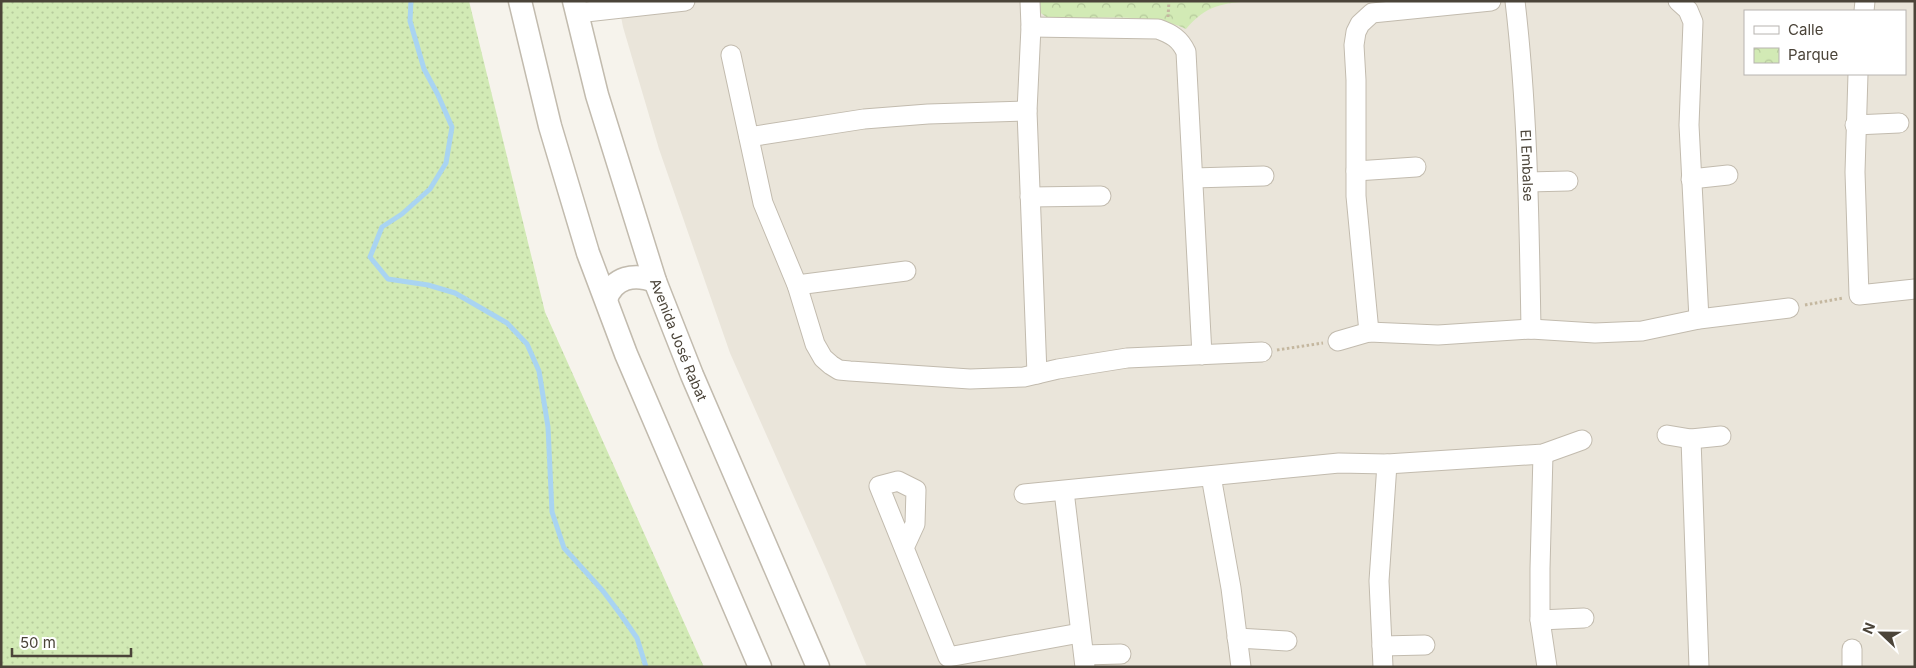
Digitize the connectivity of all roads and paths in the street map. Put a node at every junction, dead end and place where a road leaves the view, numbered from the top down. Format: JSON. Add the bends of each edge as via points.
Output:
{"nodes":[{"id":1,"x":520,"y":1,"type":"edge"},
{"id":2,"x":685,"y":1,"type":"edge"},
{"id":3,"x":1030,"y":1,"type":"edge"},
{"id":4,"x":1491,"y":1,"type":"edge"},
{"id":5,"x":1515,"y":1,"type":"edge"},
{"id":6,"x":1678,"y":1,"type":"edge"},
{"id":7,"x":576,"y":7,"type":"edge"},
{"id":8,"x":1031,"y":27,"type":"junction"},
{"id":9,"x":731,"y":55,"type":"dead end"},
{"id":10,"x":1858,"y":75,"type":"edge"},
{"id":11,"x":1027,"y":111,"type":"junction"},
{"id":12,"x":1899,"y":123,"type":"dead end"},
{"id":13,"x":1855,"y":125,"type":"junction"},
{"id":14,"x":749,"y":137,"type":"junction"},
{"id":15,"x":1416,"y":167,"type":"dead end"},
{"id":16,"x":1356,"y":171,"type":"junction"},
{"id":17,"x":1728,"y":175,"type":"dead end"},
{"id":18,"x":1264,"y":176,"type":"dead end"},
{"id":19,"x":1193,"y":178,"type":"junction"},
{"id":20,"x":1691,"y":179,"type":"junction"},
{"id":21,"x":1568,"y":181,"type":"dead end"},
{"id":22,"x":1528,"y":182,"type":"junction"},
{"id":23,"x":1101,"y":196,"type":"dead end"},
{"id":24,"x":1030,"y":198,"type":"junction"},
{"id":25,"x":906,"y":270,"type":"dead end"},
{"id":26,"x":655,"y":281,"type":"junction"},
{"id":27,"x":797,"y":285,"type":"junction"},
{"id":28,"x":1915,"y":289,"type":"edge"},
{"id":29,"x":1859,"y":295,"type":"junction"},
{"id":30,"x":606,"y":299,"type":"junction"},
{"id":31,"x":1789,"y":308,"type":"joint"},
{"id":32,"x":1699,"y":319,"type":"junction"},
{"id":33,"x":1531,"y":330,"type":"junction"},
{"id":34,"x":1369,"y":332,"type":"junction"},
{"id":35,"x":1338,"y":340,"type":"joint"},
{"id":36,"x":1262,"y":352,"type":"joint"},
{"id":37,"x":1202,"y":355,"type":"junction"},
{"id":38,"x":1037,"y":374,"type":"junction"},
{"id":39,"x":1667,"y":435,"type":"dead end"},
{"id":40,"x":1721,"y":436,"type":"dead end"},
{"id":41,"x":1582,"y":440,"type":"dead end"},
{"id":42,"x":1691,"y":440,"type":"junction"},
{"id":43,"x":1543,"y":454,"type":"junction"},
{"id":44,"x":1387,"y":464,"type":"junction"},
{"id":45,"x":1211,"y":476,"type":"junction"},
{"id":46,"x":1064,"y":491,"type":"junction"},
{"id":47,"x":1024,"y":494,"type":"dead end"},
{"id":48,"x":904,"y":548,"type":"dead end"},
{"id":49,"x":1584,"y":618,"type":"dead end"},
{"id":50,"x":1540,"y":620,"type":"junction"},
{"id":51,"x":1080,"y":633,"type":"junction"},
{"id":52,"x":1237,"y":638,"type":"junction"},
{"id":53,"x":1287,"y":641,"type":"dead end"},
{"id":54,"x":1425,"y":645,"type":"dead end"},
{"id":55,"x":1382,"y":646,"type":"junction"},
{"id":56,"x":1121,"y":654,"type":"dead end"},
{"id":57,"x":1084,"y":661,"type":"edge"},
{"id":58,"x":760,"y":667,"type":"edge"},
{"id":59,"x":818,"y":667,"type":"edge"},
{"id":60,"x":1241,"y":667,"type":"edge"},
{"id":61,"x":1383,"y":667,"type":"edge"},
{"id":62,"x":1547,"y":667,"type":"edge"},
{"id":63,"x":1699,"y":667,"type":"edge"}],
"edges":[{"from":1,"to":30,"type":"street","via":[[552,134],[588,253]]},
{"from":2,"to":7,"type":"street"},
{"from":3,"to":8,"type":"street"},
{"from":4,"to":16,"type":"street","via":[[1379,12],[1366,17],[1360,24],[1354,46]]},
{"from":5,"to":22,"type":"street","name":"El Embalse","via":[[1525,96]]},
{"from":6,"to":20,"type":"street","via":[[1688,10],[1693,22],[1689,101]]},
{"from":7,"to":26,"type":"street","name":"Avenida José Rabat","via":[[596,95]]},
{"from":8,"to":11,"type":"street"},
{"from":8,"to":19,"type":"street","via":[[1158,29],[1182,42],[1186,52]]},
{"from":9,"to":14,"type":"street"},
{"from":10,"to":13,"type":"street"},
{"from":11,"to":14,"type":"street","via":[[864,119]]},
{"from":11,"to":24,"type":"street"},
{"from":12,"to":13,"type":"street"},
{"from":13,"to":29,"type":"street"},
{"from":14,"to":27,"type":"street","via":[[763,204]]},
{"from":15,"to":16,"type":"street"},
{"from":16,"to":34,"type":"street"},
{"from":17,"to":20,"type":"street"},
{"from":18,"to":19,"type":"street"},
{"from":19,"to":37,"type":"street"},
{"from":20,"to":32,"type":"street"},
{"from":21,"to":22,"type":"street"},
{"from":22,"to":33,"type":"street","name":"El Embalse"},
{"from":23,"to":24,"type":"street"},
{"from":24,"to":38,"type":"street"},
{"from":25,"to":27,"type":"street"},
{"from":26,"to":30,"type":"street","via":[[641,277],[626,278],[613,286]]},
{"from":26,"to":59,"type":"street","name":"Avenida José Rabat","via":[[695,384]]},
{"from":27,"to":38,"type":"street","via":[[815,344],[823,358],[840,370],[970,378]]},
{"from":28,"to":29,"type":"street"},
{"from":29,"to":31,"type":"path"},
{"from":30,"to":58,"type":"street","via":[[640,389]]},
{"from":31,"to":32,"type":"street"},
{"from":32,"to":33,"type":"street","via":[[1642,331]]},
{"from":33,"to":34,"type":"street","via":[[1438,335]]},
{"from":34,"to":35,"type":"street"},
{"from":35,"to":36,"type":"path"},
{"from":36,"to":37,"type":"street"},
{"from":37,"to":38,"type":"street","via":[[1126,358]]},
{"from":39,"to":42,"type":"street"},
{"from":40,"to":42,"type":"street"},
{"from":41,"to":43,"type":"street"},
{"from":42,"to":63,"type":"street"},
{"from":43,"to":44,"type":"street"},
{"from":43,"to":50,"type":"street"},
{"from":44,"to":45,"type":"street","via":[[1339,463]]},
{"from":44,"to":55,"type":"street","via":[[1378,581]]},
{"from":45,"to":46,"type":"street"},
{"from":45,"to":52,"type":"street"},
{"from":46,"to":47,"type":"street"},
{"from":46,"to":51,"type":"street"},
{"from":48,"to":51,"type":"street","via":[[948,657]]},
{"from":49,"to":50,"type":"street"},
{"from":50,"to":62,"type":"street"},
{"from":51,"to":57,"type":"street"},
{"from":52,"to":53,"type":"street"},
{"from":52,"to":60,"type":"street"},
{"from":54,"to":55,"type":"street"},
{"from":55,"to":61,"type":"street"},
{"from":56,"to":57,"type":"street"}]}
